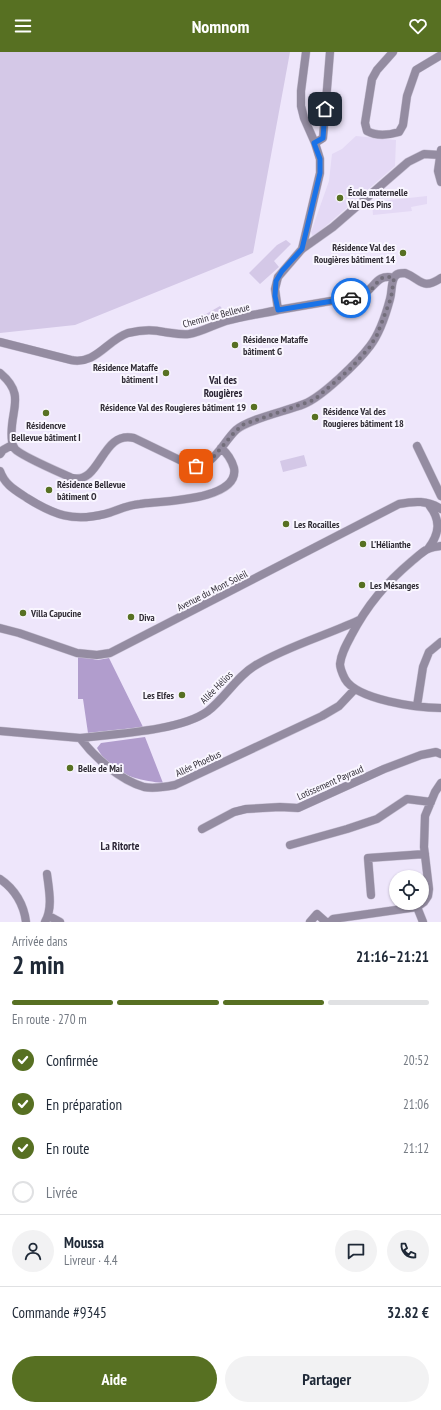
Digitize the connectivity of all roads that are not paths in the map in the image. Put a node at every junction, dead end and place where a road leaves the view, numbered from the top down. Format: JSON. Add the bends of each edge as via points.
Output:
{"nodes":[{"id":1,"x":306,"y":52,"type":"edge"},
{"id":2,"x":330,"y":52,"type":"edge"},
{"id":3,"x":393,"y":52,"type":"edge"},
{"id":4,"x":441,"y":55,"type":"edge"},
{"id":5,"x":314,"y":143,"type":"junction"},
{"id":6,"x":440,"y":152,"type":"edge"},
{"id":7,"x":441,"y":182,"type":"edge"},
{"id":8,"x":302,"y":249,"type":"junction"},
{"id":9,"x":394,"y":278,"type":"junction"},
{"id":10,"x":441,"y":278,"type":"edge"},
{"id":11,"x":278,"y":310,"type":"junction"},
{"id":12,"x":0,"y":342,"type":"edge"},
{"id":13,"x":0,"y":373,"type":"edge"},
{"id":14,"x":12,"y":445,"type":"junction"},
{"id":15,"x":417,"y":446,"type":"dead end"},
{"id":16,"x":221,"y":448,"type":"junction"},
{"id":17,"x":0,"y":454,"type":"edge"},
{"id":18,"x":0,"y":471,"type":"edge"},
{"id":19,"x":441,"y":496,"type":"edge"},
{"id":20,"x":427,"y":503,"type":"junction"},
{"id":21,"x":441,"y":509,"type":"edge"},
{"id":22,"x":440,"y":533,"type":"edge"},
{"id":23,"x":441,"y":546,"type":"edge"},
{"id":24,"x":428,"y":549,"type":"junction"},
{"id":25,"x":359,"y":620,"type":"junction"},
{"id":26,"x":0,"y":628,"type":"edge"},
{"id":27,"x":335,"y":630,"type":"junction"},
{"id":28,"x":441,"y":642,"type":"edge"},
{"id":29,"x":347,"y":644,"type":"junction"},
{"id":30,"x":355,"y":689,"type":"junction"},
{"id":31,"x":417,"y":706,"type":"junction"},
{"id":32,"x":441,"y":708,"type":"edge"},
{"id":33,"x":0,"y":731,"type":"edge"},
{"id":34,"x":80,"y":738,"type":"junction"},
{"id":35,"x":441,"y":754,"type":"edge"},
{"id":36,"x":441,"y":783,"type":"edge"},
{"id":37,"x":431,"y":802,"type":"junction"},
{"id":38,"x":202,"y":829,"type":"dead end"},
{"id":39,"x":290,"y":845,"type":"dead end"},
{"id":40,"x":425,"y":854,"type":"junction"},
{"id":41,"x":427,"y":870,"type":"edge"},
{"id":42,"x":47,"y":874,"type":"dead end"},
{"id":43,"x":0,"y":879,"type":"edge"},
{"id":44,"x":371,"y":895,"type":"dead end"},
{"id":45,"x":395,"y":910,"type":"edge"},
{"id":46,"x":417,"y":910,"type":"edge"},
{"id":47,"x":47,"y":919,"type":"edge"},
{"id":48,"x":26,"y":922,"type":"edge"},
{"id":49,"x":60,"y":922,"type":"edge"},
{"id":50,"x":310,"y":922,"type":"edge"},
{"id":51,"x":326,"y":922,"type":"edge"},
{"id":52,"x":330,"y":922,"type":"edge"},
{"id":53,"x":423,"y":922,"type":"edge"}],
"edges":[{"from":1,"to":5,"type":"street","via":[[301,106]]},
{"from":2,"to":5,"type":"street","via":[[323,138]]},
{"from":3,"to":4,"type":"street","via":[[372,79],[365,123],[367,131],[373,135],[399,132],[403,125],[407,96],[416,70]]},
{"from":5,"to":8,"type":"street","via":[[320,159],[320,173]]},
{"from":6,"to":7,"type":"street","via":[[438,171]]},
{"from":6,"to":8,"type":"street","via":[[424,154],[408,162],[333,227]]},
{"from":8,"to":11,"type":"street","via":[[278,277],[275,289]]},
{"from":9,"to":10,"type":"street","name":"Chemin de Bellevue","via":[[405,273],[426,284]]},
{"from":9,"to":11,"type":"street","name":"Chemin de Bellevue","via":[[382,278],[369,292],[360,296]]},
{"from":9,"to":16,"type":"street","via":[[391,298],[377,335],[350,369],[314,400],[242,425]]},
{"from":11,"to":12,"type":"street","name":"Chemin de Bellevue","via":[[226,321],[191,334],[180,335],[149,330],[132,332],[84,361]]},
{"from":13,"to":14,"type":"street","via":[[10,383],[16,397],[11,429]]},
{"from":14,"to":16,"type":"street","via":[[23,454],[77,479],[93,470],[113,442],[122,437],[134,438],[200,466],[208,463]]},
{"from":14,"to":17,"type":"street"},
{"from":15,"to":19,"type":"street"},
{"from":16,"to":18,"type":"street","via":[[232,463],[234,471],[231,481],[223,488],[199,497],[135,504],[88,517],[63,516],[45,508],[10,487]]},
{"from":20,"to":21,"type":"street","name":"Avenue du Mont Soleil"},
{"from":20,"to":22,"type":"street","via":[[436,513]]},
{"from":20,"to":26,"type":"street","name":"Avenue du Mont Soleil","via":[[415,501],[399,504],[110,653],[77,653]]},
{"from":22,"to":24,"type":"street"},
{"from":23,"to":24,"type":"street"},
{"from":24,"to":25,"type":"street","via":[[400,571],[376,595]]},
{"from":25,"to":27,"type":"street","name":"Allée Hélios"},
{"from":25,"to":29,"type":"street"},
{"from":27,"to":29,"type":"street","via":[[342,634]]},
{"from":27,"to":34,"type":"street","name":"Allée Hélios","via":[[255,665],[208,711],[196,718],[139,732]]},
{"from":28,"to":31,"type":"street","via":[[429,652],[423,667]]},
{"from":29,"to":30,"type":"street","via":[[340,665],[345,679]]},
{"from":30,"to":31,"type":"street","via":[[388,701]]},
{"from":30,"to":34,"type":"street","name":"Allée Phoebus","via":[[339,706],[322,716],[175,785],[160,788],[144,787],[117,774],[89,750]]},
{"from":31,"to":32,"type":"street"},
{"from":33,"to":34,"type":"street"},
{"from":35,"to":38,"type":"street","name":"Lotissement Payraud","via":[[436,752],[422,755],[384,769],[298,808],[234,812]]},
{"from":36,"to":37,"type":"street"},
{"from":37,"to":39,"type":"street","via":[[407,799],[377,819]]},
{"from":37,"to":40,"type":"street","via":[[424,826]]},
{"from":40,"to":41,"type":"street"},
{"from":40,"to":44,"type":"street","via":[[368,858]]},
{"from":42,"to":47,"type":"street","via":[[50,895]]},
{"from":43,"to":48,"type":"street","via":[[19,898]]},
{"from":45,"to":52,"type":"street","via":[[333,919]]},
{"from":46,"to":53,"type":"street"},
{"from":47,"to":49,"type":"street"},
{"from":50,"to":51,"type":"street","via":[[317,914]]}]}
